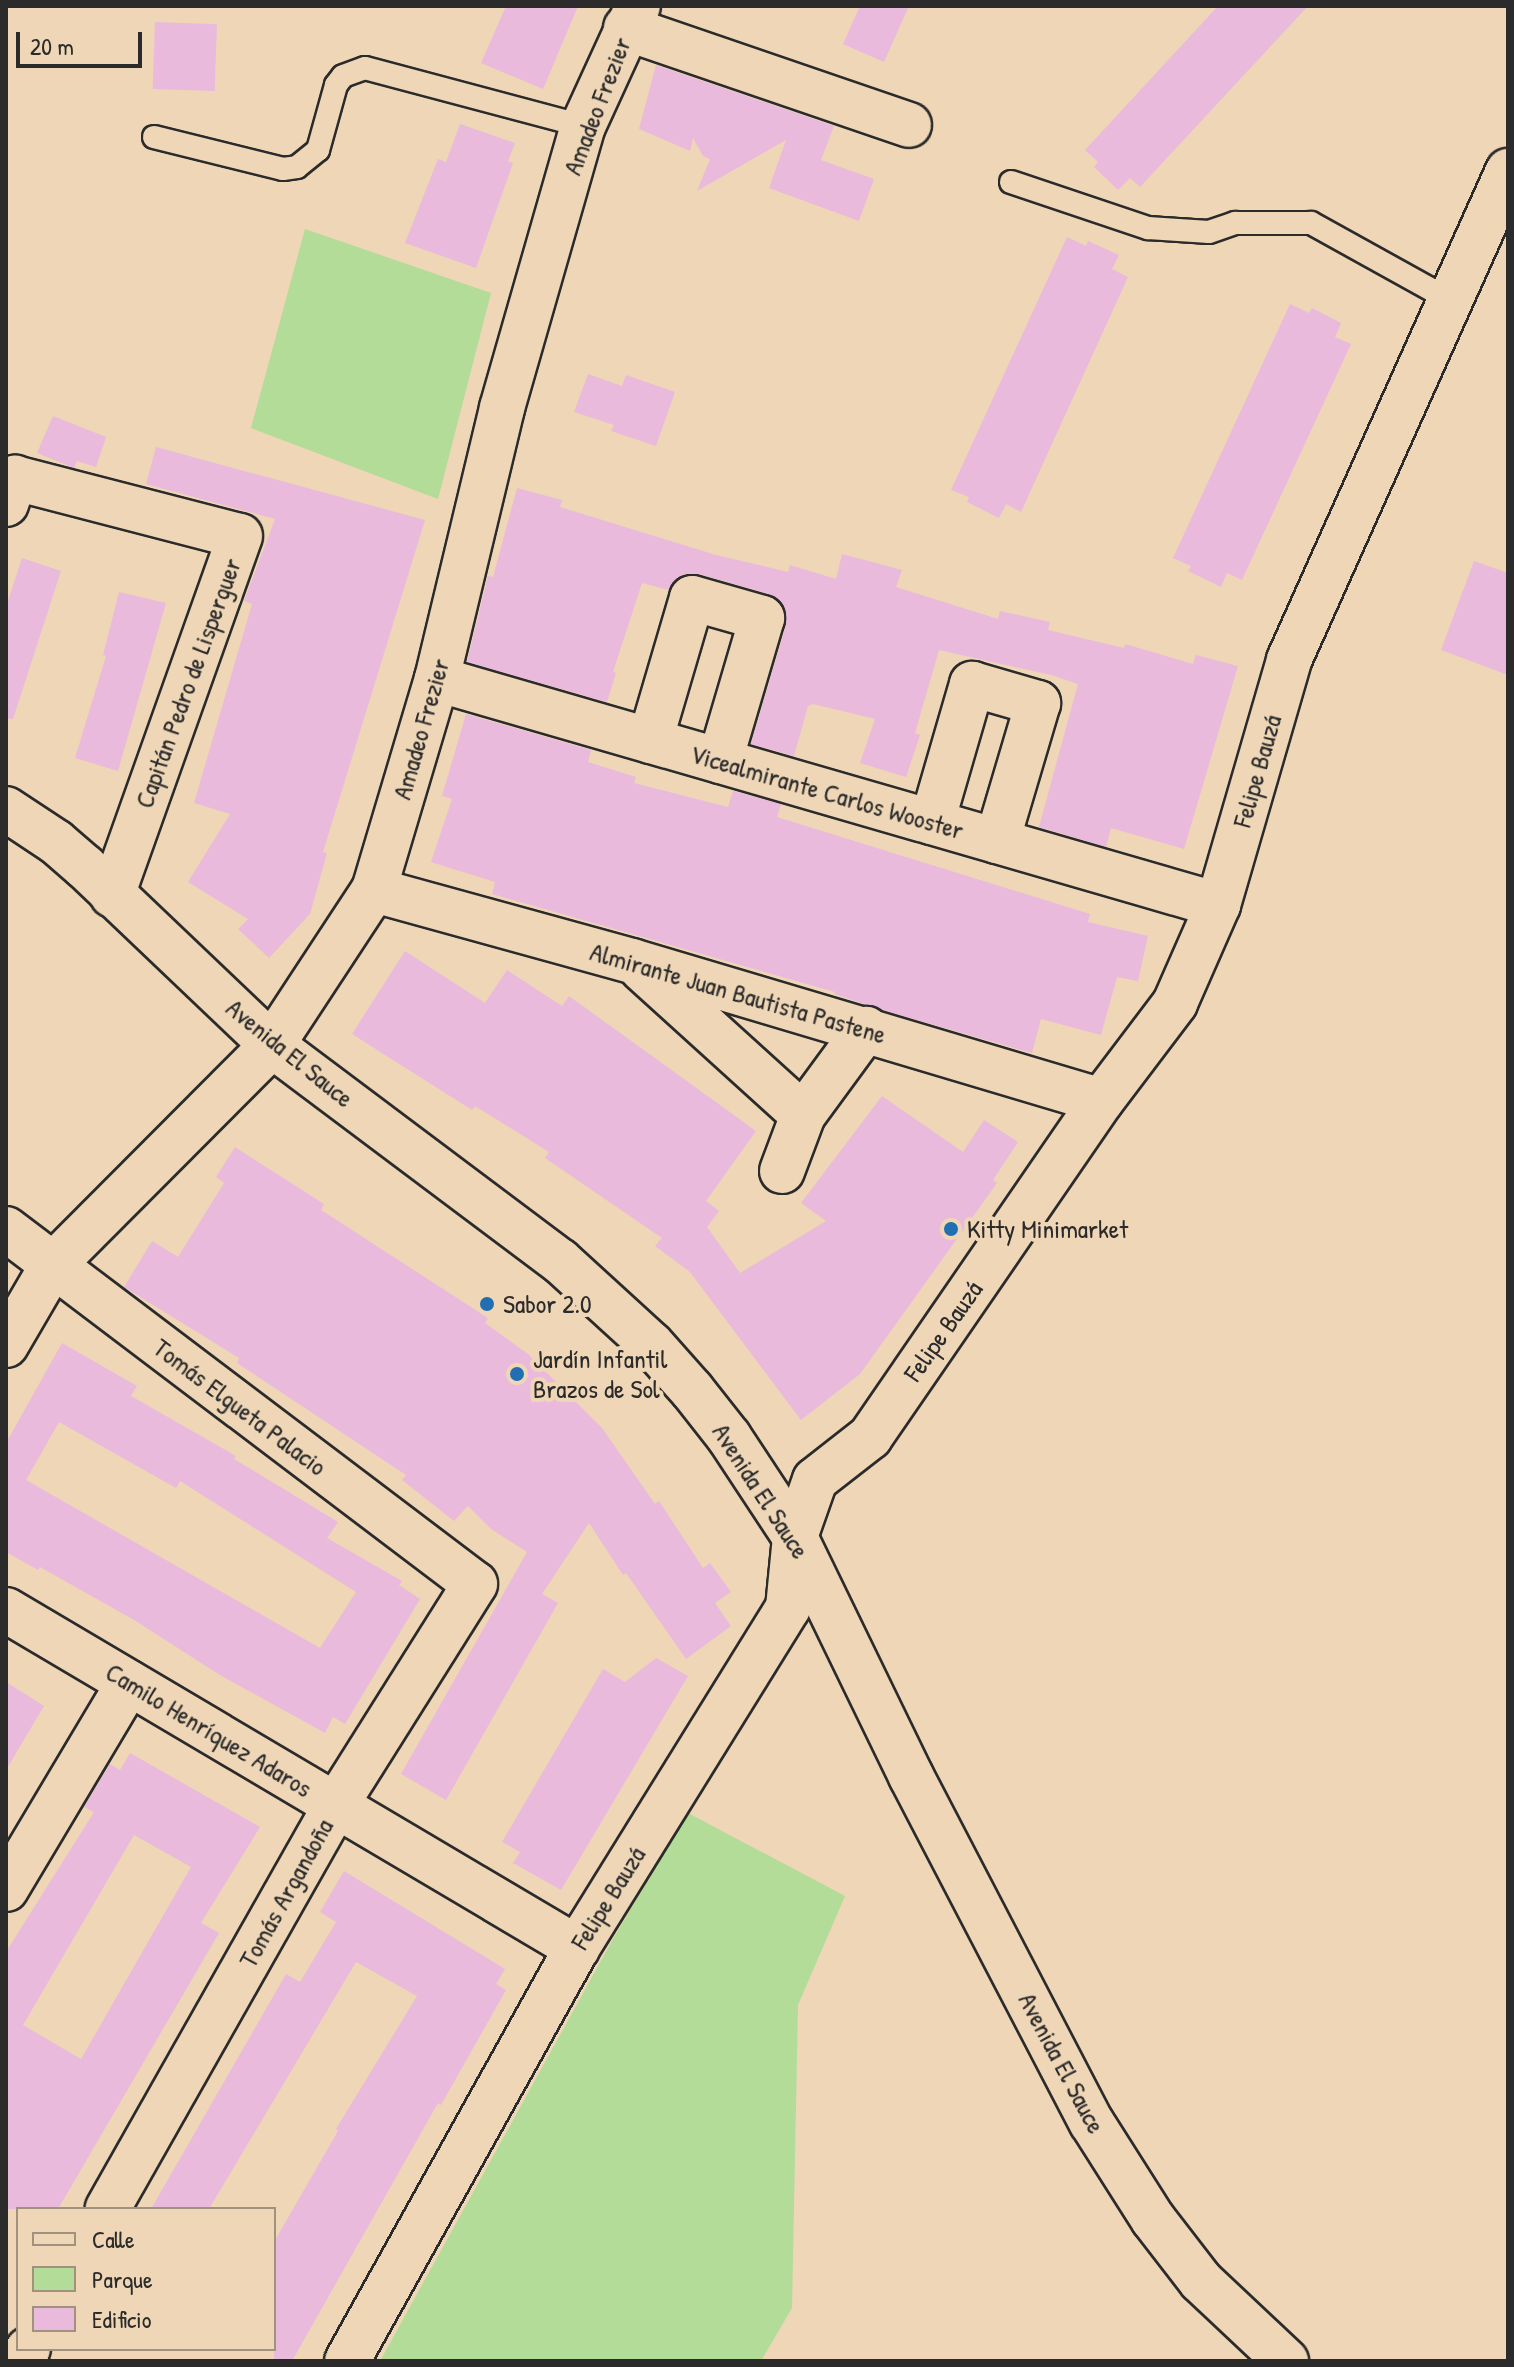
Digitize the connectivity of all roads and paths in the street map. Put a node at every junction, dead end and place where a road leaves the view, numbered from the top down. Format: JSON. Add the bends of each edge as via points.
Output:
{"nodes":[{"id":1,"x":632,"y":17,"type":"edge"},
{"id":2,"x":909,"y":125,"type":"dead end"},
{"id":3,"x":583,"y":126,"type":"junction"},
{"id":4,"x":154,"y":137,"type":"dead end"},
{"id":5,"x":1508,"y":171,"type":"edge"},
{"id":6,"x":1011,"y":182,"type":"dead end"},
{"id":7,"x":1450,"y":300,"type":"junction"},
{"id":8,"x":6,"y":504,"type":"edge"},
{"id":9,"x":437,"y":679,"type":"junction"},
{"id":10,"x":650,"y":741,"type":"junction"},
{"id":11,"x":720,"y":761,"type":"junction"},
{"id":12,"x":6,"y":809,"type":"edge"},
{"id":13,"x":932,"y":822,"type":"junction"},
{"id":14,"x":997,"y":841,"type":"junction"},
{"id":15,"x":374,"y":890,"type":"junction"},
{"id":16,"x":112,"y":895,"type":"junction"},
{"id":17,"x":1218,"y":905,"type":"junction"},
{"id":18,"x":632,"y":961,"type":"junction"},
{"id":19,"x":866,"y":1029,"type":"junction"},
{"id":20,"x":272,"y":1045,"type":"junction"},
{"id":21,"x":1101,"y":1101,"type":"junction"},
{"id":22,"x":803,"y":1115,"type":"junction"},
{"id":23,"x":782,"y":1171,"type":"dead end"},
{"id":24,"x":6,"y":1229,"type":"edge"},
{"id":25,"x":52,"y":1266,"type":"junction"},
{"id":26,"x":6,"y":1345,"type":"edge"},
{"id":27,"x":795,"y":1537,"type":"junction"},
{"id":28,"x":475,"y":1584,"type":"joint"},
{"id":29,"x":6,"y":1610,"type":"edge"},
{"id":30,"x":129,"y":1683,"type":"junction"},
{"id":31,"x":336,"y":1805,"type":"junction"},
{"id":32,"x":6,"y":1889,"type":"edge"},
{"id":33,"x":577,"y":1948,"type":"junction"},
{"id":34,"x":108,"y":2207,"type":"edge"},
{"id":35,"x":347,"y":2361,"type":"edge"},
{"id":36,"x":1286,"y":2361,"type":"edge"}],
"edges":[{"from":1,"to":2,"type":"street"},
{"from":1,"to":3,"type":"street","name":"Amadeo Frezier"},
{"from":3,"to":4,"type":"lane","via":[[365,68],[343,76],[336,85],[318,150],[297,167],[283,169]]},
{"from":3,"to":9,"type":"street","name":"Amadeo Frezier","via":[[502,408]]},
{"from":5,"to":7,"type":"street","name":"Felipe Bauzá"},
{"from":6,"to":7,"type":"lane","via":[[1148,228],[1209,232],[1235,223],[1311,223]]},
{"from":7,"to":17,"type":"street","name":"Felipe Bauzá","via":[[1289,660]]},
{"from":8,"to":16,"type":"street","name":"Capitán Pedro de Lisperguer","via":[[15,478],[240,536]]},
{"from":9,"to":10,"type":"street","name":"Vicealmirante Carlos Wooster"},
{"from":9,"to":15,"type":"street","name":"Amadeo Frezier"},
{"from":10,"to":11,"type":"street","name":"Vicealmirante Carlos Wooster"},
{"from":10,"to":11,"type":"street","via":[[692,598],[762,618]]},
{"from":11,"to":13,"type":"street","name":"Vicealmirante Carlos Wooster"},
{"from":12,"to":16,"type":"street","name":"Avenida El Sauce","via":[[56,842]]},
{"from":13,"to":14,"type":"street","name":"Vicealmirante Carlos Wooster"},
{"from":13,"to":14,"type":"street","via":[[972,684],[1025,699],[1038,703]]},
{"from":14,"to":17,"type":"street","name":"Vicealmirante Carlos Wooster"},
{"from":15,"to":18,"type":"street","name":"Almirante Juan Bautista Pastene"},
{"from":15,"to":20,"type":"street","name":"Amadeo Frezier"},
{"from":16,"to":20,"type":"street","name":"Avenida El Sauce"},
{"from":17,"to":21,"type":"street","name":"Felipe Bauzá","via":[[1175,1003]]},
{"from":18,"to":19,"type":"street","name":"Almirante Juan Bautista Pastene"},
{"from":18,"to":22,"type":"street"},
{"from":19,"to":21,"type":"street","name":"Almirante Juan Bautista Pastene"},
{"from":19,"to":22,"type":"street"},
{"from":20,"to":25,"type":"street","name":"Amadeo Frezier"},
{"from":20,"to":27,"type":"street","name":"Avenida El Sauce","via":[[607,1301],[692,1390],[747,1461]]},
{"from":21,"to":27,"type":"street","name":"Felipe Bauzá","via":[[870,1437],[815,1480]]},
{"from":22,"to":23,"type":"street"},
{"from":24,"to":25,"type":"street","name":"Tomás Elgueta Palacio"},
{"from":25,"to":26,"type":"street","name":"Amadeo Frezier"},
{"from":25,"to":28,"type":"street","name":"Tomás Elgueta Palacio"},
{"from":27,"to":33,"type":"street","name":"Felipe Bauzá","via":[[788,1608]]},
{"from":27,"to":36,"type":"street","name":"Avenida El Sauce","via":[[911,1776],[1092,2123],[1153,2219],[1201,2281]]},
{"from":28,"to":31,"type":"street","name":"Tomás Argandoña"},
{"from":29,"to":30,"type":"street","name":"Camilo Henríquez Adaros"},
{"from":30,"to":31,"type":"street","name":"Camilo Henríquez Adaros"},
{"from":30,"to":32,"type":"street"},
{"from":31,"to":33,"type":"street","name":"Camilo Henríquez Adaros"},
{"from":31,"to":34,"type":"street","name":"Tomás Argandoña"},
{"from":33,"to":35,"type":"street","name":"Felipe Bauzá"}]}
